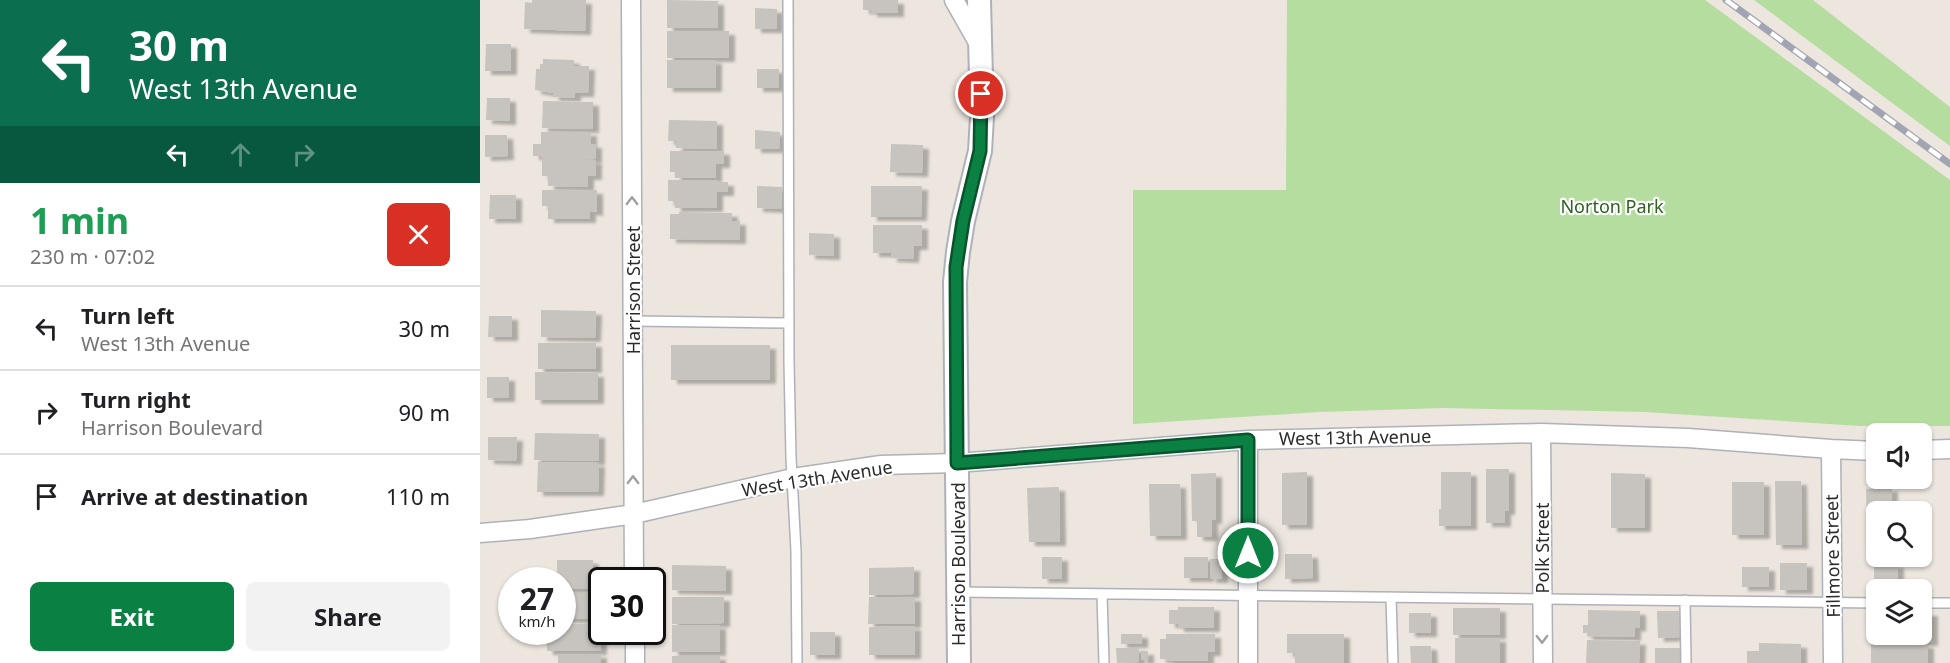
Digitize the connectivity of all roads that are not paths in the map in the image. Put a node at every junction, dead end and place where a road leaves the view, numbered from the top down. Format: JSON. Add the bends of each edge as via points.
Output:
{"nodes":[{"id":1,"x":631,"y":0,"type":"edge"},
{"id":2,"x":788,"y":0,"type":"edge"},
{"id":3,"x":954,"y":0,"type":"edge"},
{"id":4,"x":979,"y":0,"type":"edge"},
{"id":5,"x":980,"y":47,"type":"junction"},
{"id":6,"x":633,"y":321,"type":"junction"},
{"id":7,"x":789,"y":323,"type":"junction"},
{"id":8,"x":1541,"y":433,"type":"junction"},
{"id":9,"x":1248,"y":440,"type":"junction"},
{"id":10,"x":1831,"y":449,"type":"junction"},
{"id":11,"x":1950,"y":449,"type":"edge"},
{"id":12,"x":1932,"y":450,"type":"edge"},
{"id":13,"x":1866,"y":451,"type":"edge"},
{"id":14,"x":957,"y":463,"type":"junction"},
{"id":15,"x":793,"y":478,"type":"junction"},
{"id":16,"x":634,"y":514,"type":"junction"},
{"id":17,"x":480,"y":533,"type":"edge"},
{"id":18,"x":634,"y":567,"type":"edge"},
{"id":19,"x":958,"y":592,"type":"junction"},
{"id":20,"x":1102,"y":594,"type":"junction"},
{"id":21,"x":1248,"y":596,"type":"junction"},
{"id":22,"x":1391,"y":597,"type":"junction"},
{"id":23,"x":1542,"y":599,"type":"junction"},
{"id":24,"x":1685,"y":600,"type":"junction"},
{"id":25,"x":1833,"y":602,"type":"junction"},
{"id":26,"x":1866,"y":603,"type":"edge"},
{"id":27,"x":1932,"y":603,"type":"edge"},
{"id":28,"x":1950,"y":603,"type":"edge"},
{"id":29,"x":635,"y":645,"type":"edge"},
{"id":30,"x":635,"y":663,"type":"edge"},
{"id":31,"x":797,"y":663,"type":"edge"},
{"id":32,"x":958,"y":663,"type":"edge"},
{"id":33,"x":1104,"y":663,"type":"edge"},
{"id":34,"x":1248,"y":663,"type":"edge"},
{"id":35,"x":1393,"y":663,"type":"edge"},
{"id":36,"x":1543,"y":663,"type":"edge"},
{"id":37,"x":1686,"y":663,"type":"edge"},
{"id":38,"x":1833,"y":663,"type":"edge"}],
"edges":[{"from":6,"to":1,"type":"street","name":"Harrison Street","one_way":true},
{"from":2,"to":7,"type":"lane"},
{"from":3,"to":5,"type":"street"},
{"from":4,"to":5,"type":"street","name":"Harrison Boulevard"},
{"from":5,"to":14,"type":"street","name":"Harrison Boulevard","via":[[980,151],[956,267]]},
{"from":6,"to":7,"type":"lane"},
{"from":16,"to":6,"type":"street","name":"Harrison Street","one_way":true},
{"from":7,"to":15,"type":"lane"},
{"from":8,"to":9,"type":"street","name":"West 13th Avenue"},
{"from":8,"to":10,"type":"street","name":"West 13th Avenue","via":[[1688,438]]},
{"from":8,"to":23,"type":"street","name":"Polk Street"},
{"from":9,"to":14,"type":"street","name":"West 13th Avenue"},
{"from":9,"to":21,"type":"street"},
{"from":10,"to":13,"type":"street","name":"West 13th Avenue"},
{"from":10,"to":25,"type":"street","name":"Fillmore Street"},
{"from":11,"to":12,"type":"street"},
{"from":14,"to":15,"type":"street","name":"West 13th Avenue","via":[[881,465]]},
{"from":14,"to":19,"type":"street","name":"Harrison Boulevard"},
{"from":15,"to":16,"type":"street","name":"West 13th Avenue"},
{"from":15,"to":31,"type":"lane"},
{"from":16,"to":17,"type":"street","name":"West 13th Avenue"},
{"from":16,"to":18,"type":"street","name":"Harrison Street"},
{"from":19,"to":20,"type":"lane"},
{"from":19,"to":32,"type":"street","name":"Harrison Boulevard"},
{"from":20,"to":21,"type":"lane"},
{"from":20,"to":33,"type":"lane"},
{"from":21,"to":22,"type":"lane"},
{"from":21,"to":34,"type":"street"},
{"from":22,"to":23,"type":"lane"},
{"from":22,"to":35,"type":"lane"},
{"from":23,"to":24,"type":"lane"},
{"from":23,"to":36,"type":"street","name":"Polk Street","one_way":true},
{"from":24,"to":25,"type":"lane"},
{"from":24,"to":37,"type":"lane"},
{"from":25,"to":26,"type":"lane"},
{"from":25,"to":38,"type":"street","name":"Fillmore Street"},
{"from":27,"to":28,"type":"lane"},
{"from":29,"to":30,"type":"street"}]}
